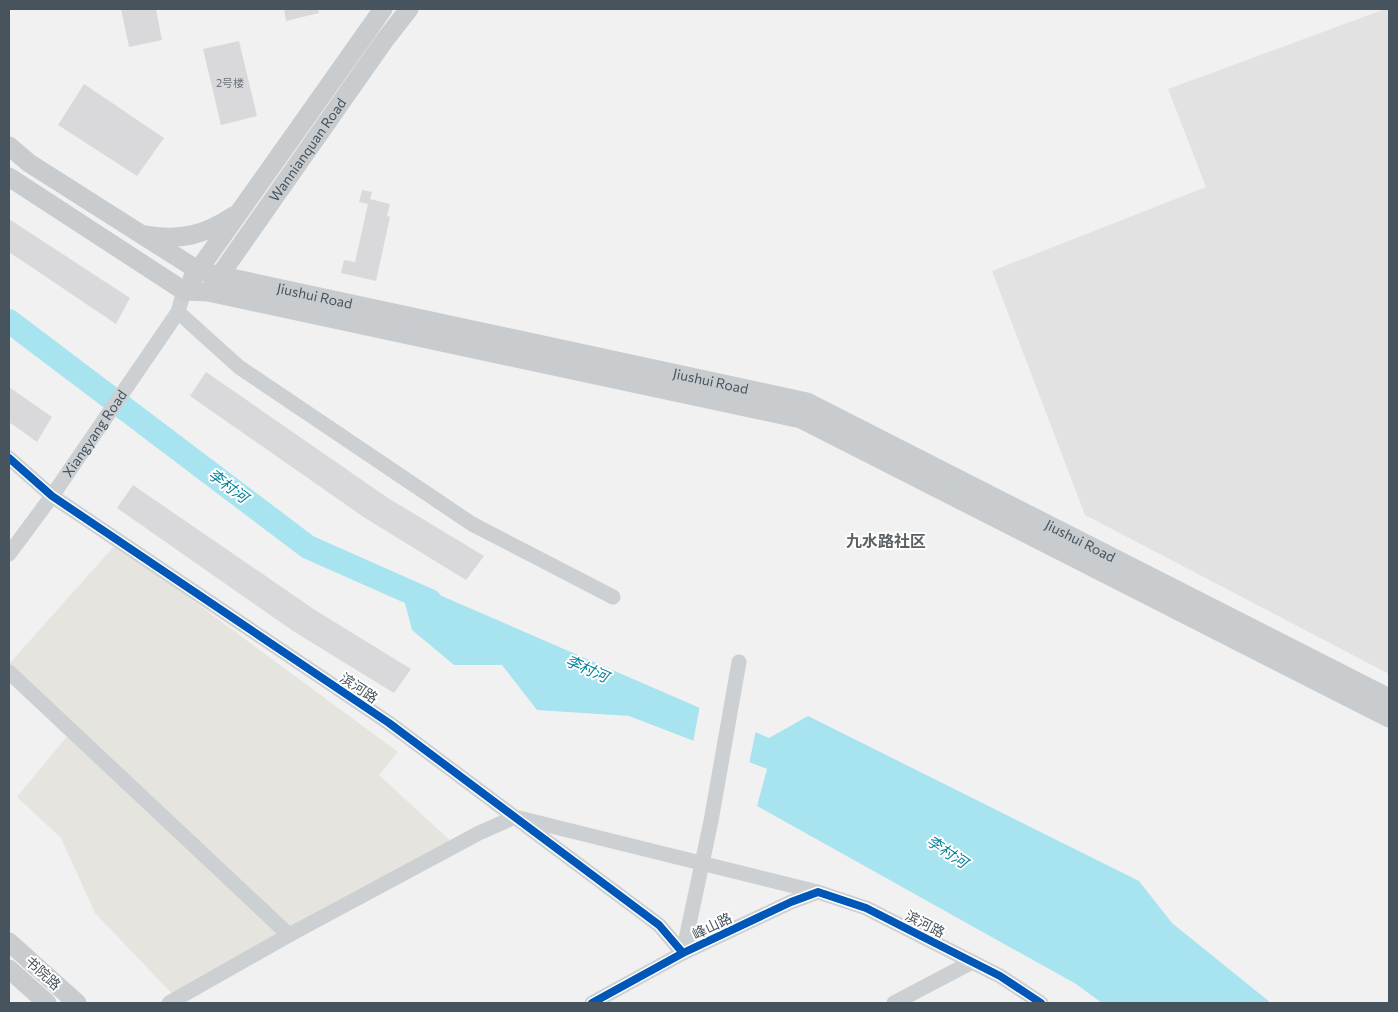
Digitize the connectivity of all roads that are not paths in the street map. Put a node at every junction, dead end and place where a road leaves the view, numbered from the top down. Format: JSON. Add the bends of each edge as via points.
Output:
{"nodes":[{"id":1,"x":383,"y":9,"type":"edge"},
{"id":2,"x":409,"y":9,"type":"edge"},
{"id":3,"x":9,"y":146,"type":"edge"},
{"id":4,"x":9,"y":177,"type":"edge"},
{"id":5,"x":241,"y":212,"type":"junction"},
{"id":6,"x":139,"y":234,"type":"junction"},
{"id":7,"x":199,"y":271,"type":"junction"},
{"id":8,"x":219,"y":276,"type":"junction"},
{"id":9,"x":184,"y":290,"type":"junction"},
{"id":10,"x":208,"y":292,"type":"junction"},
{"id":11,"x":178,"y":312,"type":"junction"},
{"id":12,"x":9,"y":458,"type":"edge"},
{"id":13,"x":52,"y":496,"type":"junction"},
{"id":14,"x":9,"y":554,"type":"edge"},
{"id":15,"x":613,"y":597,"type":"dead end"},
{"id":16,"x":738,"y":662,"type":"dead end"},
{"id":17,"x":9,"y":672,"type":"edge"},
{"id":18,"x":1389,"y":698,"type":"edge"},
{"id":19,"x":1389,"y":718,"type":"edge"},
{"id":20,"x":515,"y":817,"type":"junction"},
{"id":21,"x":702,"y":863,"type":"junction"},
{"id":22,"x":818,"y":892,"type":"junction"},
{"id":23,"x":289,"y":935,"type":"junction"},
{"id":24,"x":9,"y":942,"type":"edge"},
{"id":25,"x":683,"y":953,"type":"junction"},
{"id":26,"x":972,"y":962,"type":"junction"},
{"id":27,"x":9,"y":969,"type":"edge"},
{"id":28,"x":48,"y":1003,"type":"edge"},
{"id":29,"x":77,"y":1003,"type":"edge"},
{"id":30,"x":169,"y":1003,"type":"edge"},
{"id":31,"x":592,"y":1003,"type":"edge"},
{"id":32,"x":894,"y":1003,"type":"edge"},
{"id":33,"x":1041,"y":1003,"type":"edge"}],
"edges":[{"from":1,"to":5,"type":"main road","name":"Wannianquan Road"},
{"from":2,"to":8,"type":"main road","name":"Wannianquan Road"},
{"from":3,"to":6,"type":"main road","name":"Jiushui Road","via":[[28,163]]},
{"from":4,"to":9,"type":"main road","name":"Jiushui Road"},
{"from":5,"to":6,"type":"main road","via":[[217,227],[192,236],[162,238]]},
{"from":5,"to":7,"type":"main road","name":"Wannianquan Road"},
{"from":6,"to":7,"type":"main road","name":"Jiushui Road"},
{"from":7,"to":8,"type":"main road","name":"Jiushui Road"},
{"from":7,"to":9,"type":"main road","name":"Wannianquan Road"},
{"from":8,"to":10,"type":"main road","name":"Wannianquan Road"},
{"from":8,"to":18,"type":"main road","name":"Jiushui Road","via":[[807,402]]},
{"from":9,"to":10,"type":"main road","name":"Jiushui Road"},
{"from":9,"to":11,"type":"street","name":"Xiangyang Road"},
{"from":10,"to":11,"type":"street","name":"Xiangyang Road"},
{"from":10,"to":19,"type":"main road","name":"Jiushui Road","via":[[801,419]]},
{"from":11,"to":13,"type":"street","name":"Xiangyang Road"},
{"from":11,"to":15,"type":"street","via":[[239,367],[472,524]]},
{"from":12,"to":13,"type":"street","name":"滨河路"},
{"from":13,"to":14,"type":"street","name":"Xiangyang Road"},
{"from":13,"to":20,"type":"street","name":"滨河路","via":[[389,723]]},
{"from":16,"to":21,"type":"street"},
{"from":17,"to":23,"type":"street"},
{"from":20,"to":21,"type":"street","name":"滨河路"},
{"from":20,"to":23,"type":"street"},
{"from":20,"to":25,"type":"street","name":"滨河路","via":[[659,925]]},
{"from":21,"to":22,"type":"street","name":"滨河路"},
{"from":21,"to":25,"type":"street"},
{"from":22,"to":25,"type":"street","name":"峰山路"},
{"from":22,"to":26,"type":"street","name":"滨河路","via":[[866,908]]},
{"from":23,"to":30,"type":"street"},
{"from":24,"to":29,"type":"main road","name":"书院路"},
{"from":25,"to":31,"type":"street","name":"峰山路"},
{"from":26,"to":32,"type":"street"},
{"from":26,"to":33,"type":"street","name":"滨河路"},
{"from":27,"to":28,"type":"main road","name":"书院路"}]}
